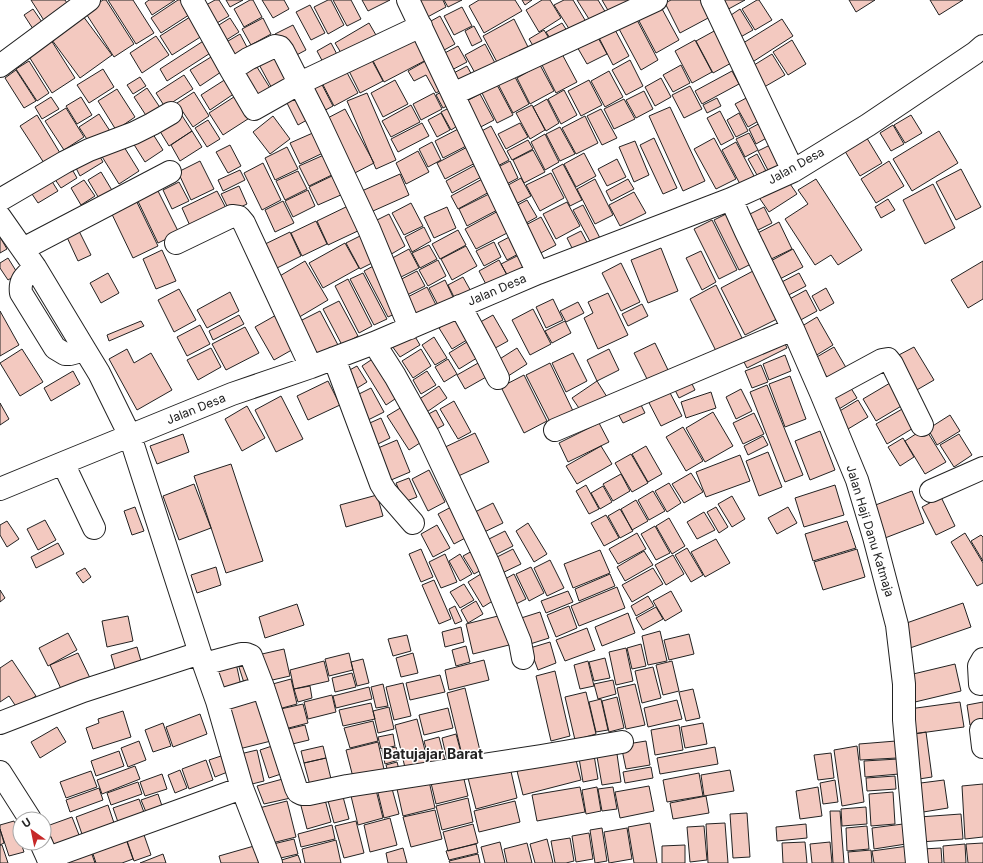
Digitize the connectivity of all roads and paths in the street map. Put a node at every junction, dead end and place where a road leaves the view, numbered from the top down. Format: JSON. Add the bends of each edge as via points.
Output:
{"nodes":[{"id":1,"x":89,"y":0,"type":"edge"},
{"id":2,"x":192,"y":0,"type":"edge"},
{"id":3,"x":408,"y":0,"type":"edge"},
{"id":4,"x":656,"y":0,"type":"edge"},
{"id":5,"x":712,"y":0,"type":"edge"},
{"id":6,"x":421,"y":26,"type":"junction"},
{"id":7,"x":980,"y":55,"type":"edge"},
{"id":8,"x":0,"y":66,"type":"edge"},
{"id":9,"x":231,"y":70,"type":"junction"},
{"id":10,"x":300,"y":83,"type":"junction"},
{"id":11,"x":453,"y":94,"type":"junction"},
{"id":12,"x":171,"y":113,"type":"dead end"},
{"id":13,"x":793,"y":171,"type":"junction"},
{"id":14,"x":170,"y":172,"type":"dead end"},
{"id":15,"x":731,"y":199,"type":"junction"},
{"id":16,"x":0,"y":200,"type":"edge"},
{"id":17,"x":0,"y":217,"type":"edge"},
{"id":18,"x":176,"y":244,"type":"dead end"},
{"id":19,"x":23,"y":249,"type":"junction"},
{"id":20,"x":538,"y":273,"type":"junction"},
{"id":21,"x":460,"y":306,"type":"junction"},
{"id":22,"x":410,"y":328,"type":"junction"},
{"id":23,"x":793,"y":329,"type":"junction"},
{"id":24,"x":374,"y":343,"type":"junction"},
{"id":25,"x":334,"y":358,"type":"junction"},
{"id":26,"x":310,"y":367,"type":"junction"},
{"id":27,"x":498,"y":378,"type":"dead end"},
{"id":28,"x":821,"y":393,"type":"junction"},
{"id":29,"x":922,"y":425,"type":"dead end"},
{"id":30,"x":555,"y":430,"type":"dead end"},
{"id":31,"x":130,"y":436,"type":"junction"},
{"id":32,"x":63,"y":463,"type":"junction"},
{"id":33,"x":983,"y":468,"type":"edge"},
{"id":34,"x":0,"y":489,"type":"edge"},
{"id":35,"x":931,"y":491,"type":"dead end"},
{"id":36,"x":413,"y":523,"type":"dead end"},
{"id":37,"x":94,"y":528,"type":"dead end"},
{"id":38,"x":522,"y":658,"type":"dead end"},
{"id":39,"x":202,"y":659,"type":"junction"},
{"id":40,"x":983,"y":659,"type":"edge"},
{"id":41,"x":980,"y":684,"type":"dead end"},
{"id":42,"x":263,"y":687,"type":"junction"},
{"id":43,"x":217,"y":700,"type":"junction"},
{"id":44,"x":0,"y":723,"type":"edge"},
{"id":45,"x":622,"y":742,"type":"dead end"},
{"id":46,"x":0,"y":772,"type":"edge"},
{"id":47,"x":242,"y":788,"type":"junction"},
{"id":48,"x":25,"y":811,"type":"edge"},
{"id":49,"x":46,"y":855,"type":"edge"},
{"id":50,"x":271,"y":863,"type":"edge"},
{"id":51,"x":917,"y":863,"type":"edge"}],
"edges":[{"from":1,"to":8,"type":"main road"},
{"from":2,"to":9,"type":"main road"},
{"from":3,"to":6,"type":"main road"},
{"from":4,"to":11,"type":"main road"},
{"from":5,"to":13,"type":"main road"},
{"from":6,"to":10,"type":"main road"},
{"from":6,"to":11,"type":"main road"},
{"from":7,"to":13,"type":"main road","name":"Jalan Desa"},
{"from":9,"to":10,"type":"main road","via":[[276,46],[283,51]]},
{"from":9,"to":10,"type":"main road","via":[[254,109]]},
{"from":10,"to":22,"type":"main road","via":[[369,229]]},
{"from":11,"to":20,"type":"main road"},
{"from":12,"to":16,"type":"main road","via":[[134,133],[65,162]]},
{"from":13,"to":15,"type":"main road","name":"Jalan Desa"},
{"from":14,"to":19,"type":"main road"},
{"from":15,"to":20,"type":"main road","name":"Jalan Desa"},
{"from":15,"to":23,"type":"main road","name":"Jalan Haji Danu Katmaja"},
{"from":17,"to":19,"type":"main road"},
{"from":18,"to":26,"type":"main road","via":[[232,216],[239,218],[244,223]]},
{"from":19,"to":31,"type":"main road","via":[[85,350]]},
{"from":20,"to":21,"type":"main road","name":"Jalan Desa"},
{"from":21,"to":22,"type":"main road","name":"Jalan Desa"},
{"from":21,"to":27,"type":"main road"},
{"from":22,"to":24,"type":"main road","name":"Jalan Desa"},
{"from":23,"to":28,"type":"main road","name":"Jalan Haji Danu Katmaja"},
{"from":23,"to":30,"type":"main road"},
{"from":24,"to":25,"type":"main road","name":"Jalan Desa"},
{"from":24,"to":38,"type":"main road","via":[[428,434],[488,563],[520,642]]},
{"from":25,"to":26,"type":"main road","name":"Jalan Desa"},
{"from":25,"to":36,"type":"main road","via":[[381,484]]},
{"from":26,"to":31,"type":"main road","name":"Jalan Desa","via":[[232,394]]},
{"from":28,"to":29,"type":"main road","via":[[888,359]]},
{"from":28,"to":51,"type":"main road","name":"Jalan Haji Danu Katmaja","via":[[857,480],[897,625],[904,684],[904,720]]},
{"from":31,"to":32,"type":"main road","name":"Jalan Desa"},
{"from":31,"to":39,"type":"main road"},
{"from":32,"to":34,"type":"main road","name":"Jalan Desa"},
{"from":32,"to":37,"type":"main road"},
{"from":33,"to":35,"type":"main road"},
{"from":39,"to":42,"type":"main road","via":[[241,654],[251,656]]},
{"from":39,"to":43,"type":"main road"},
{"from":39,"to":44,"type":"main road","via":[[83,691]]},
{"from":40,"to":41,"type":"main road","via":[[979,666]]},
{"from":42,"to":43,"type":"main road"},
{"from":42,"to":45,"type":"main road","via":[[296,788],[302,794]]},
{"from":43,"to":47,"type":"main road"},
{"from":46,"to":48,"type":"main road"},
{"from":47,"to":49,"type":"main road"},
{"from":47,"to":50,"type":"main road"}]}
